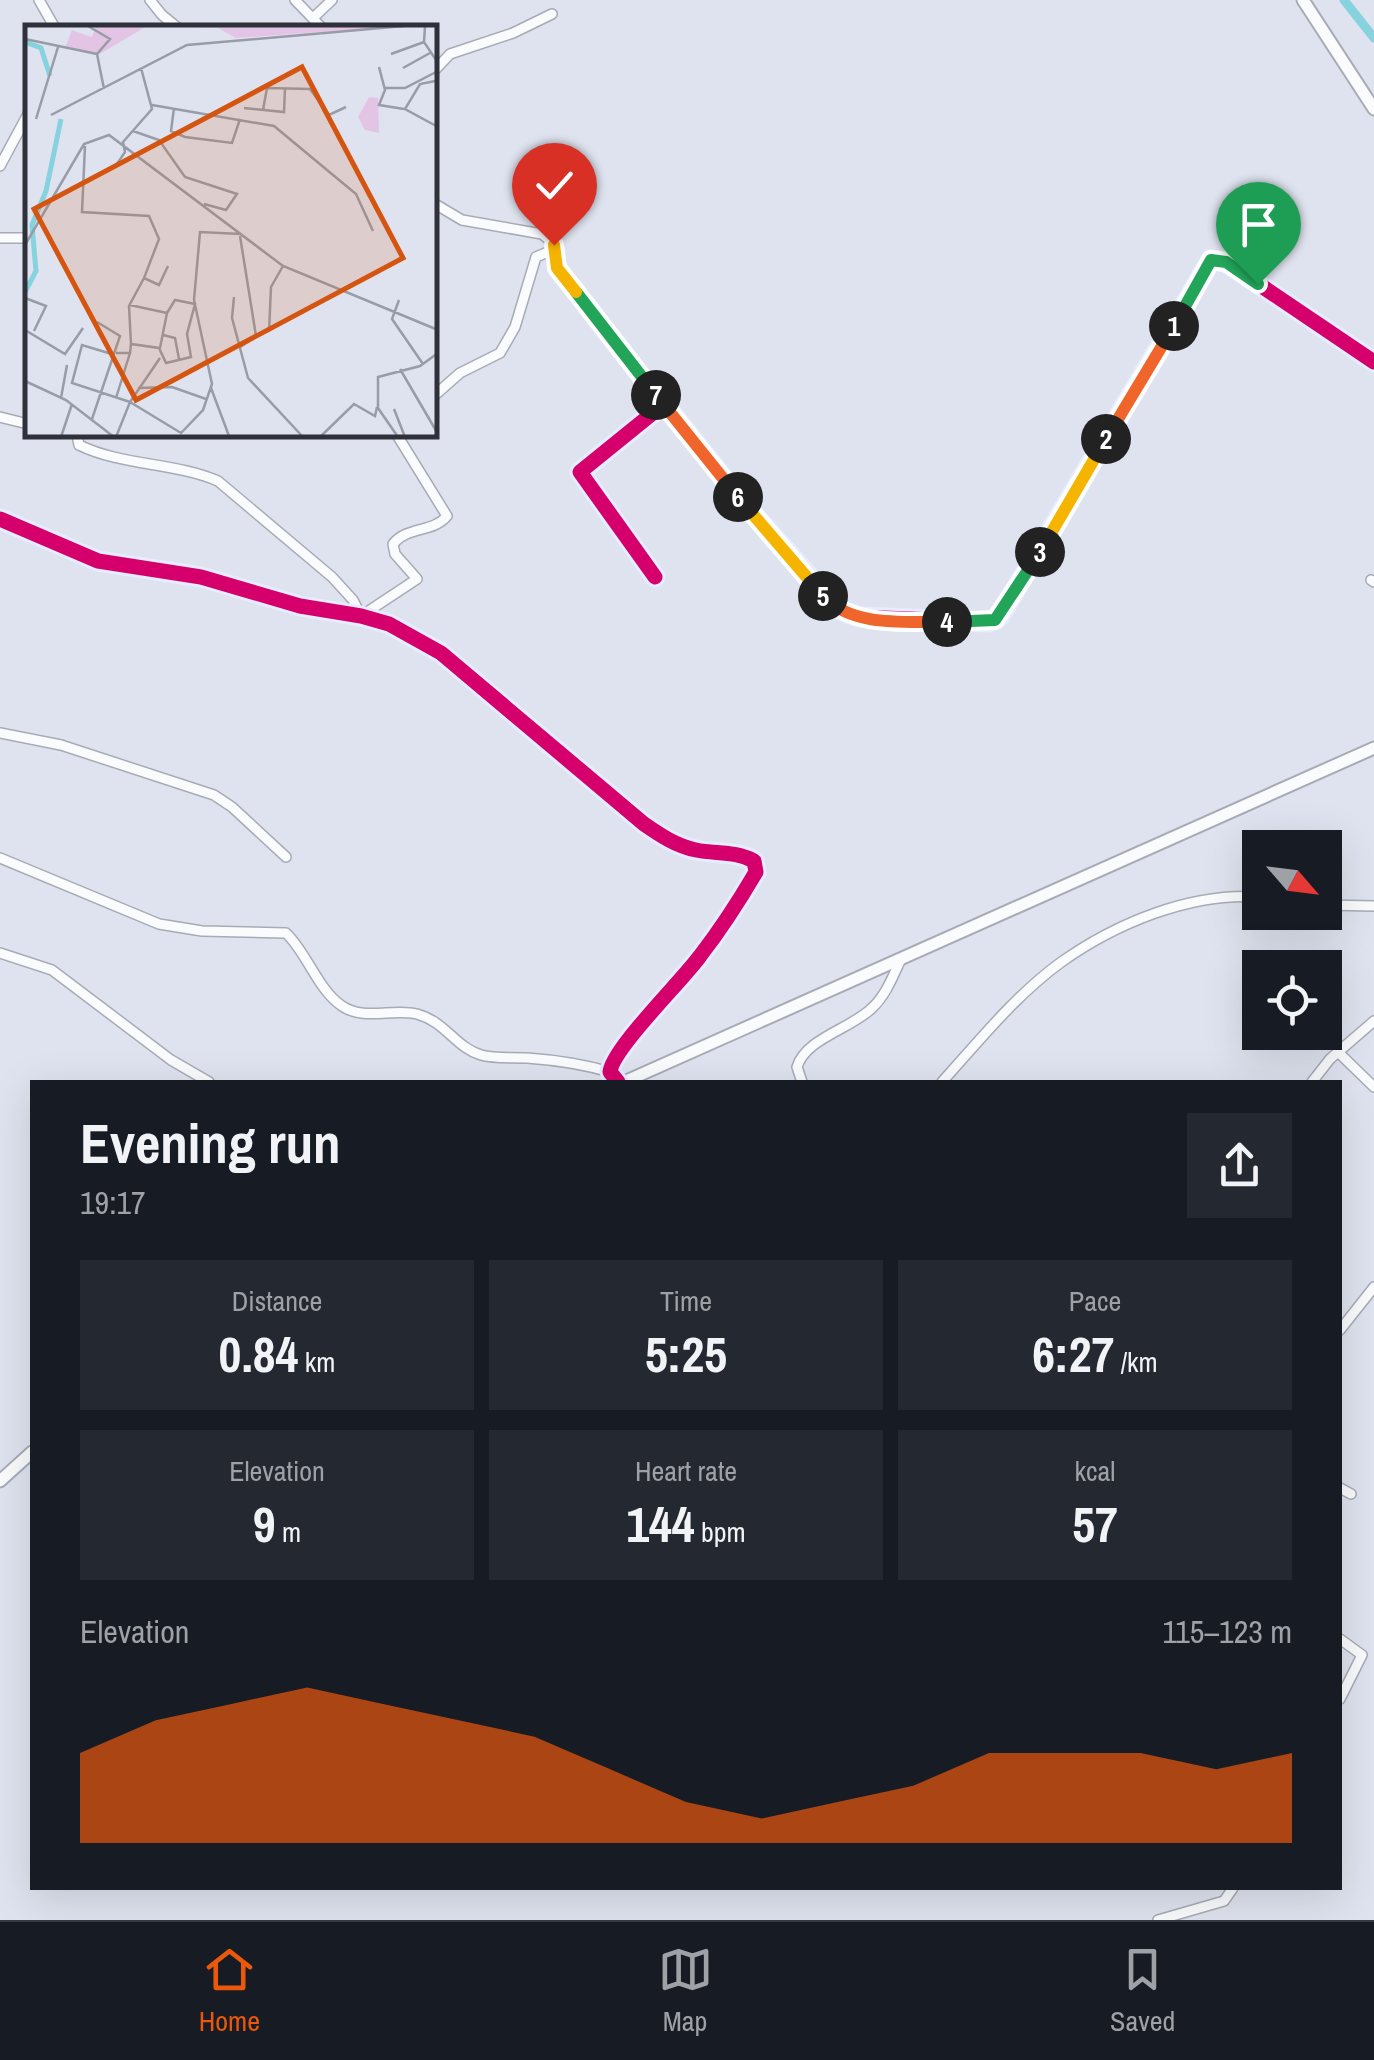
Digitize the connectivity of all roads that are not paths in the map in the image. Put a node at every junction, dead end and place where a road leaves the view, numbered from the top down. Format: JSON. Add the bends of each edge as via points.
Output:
{"nodes":[{"id":1,"x":39,"y":0,"type":"edge"},
{"id":2,"x":150,"y":0,"type":"edge"},
{"id":3,"x":295,"y":0,"type":"edge"},
{"id":4,"x":332,"y":0,"type":"edge"},
{"id":5,"x":1303,"y":0,"type":"edge"},
{"id":6,"x":552,"y":14,"type":"dead end"},
{"id":7,"x":314,"y":18,"type":"junction"},
{"id":8,"x":53,"y":25,"type":"edge"},
{"id":9,"x":174,"y":25,"type":"edge"},
{"id":10,"x":320,"y":25,"type":"edge"},
{"id":11,"x":438,"y":67,"type":"edge"},
{"id":12,"x":1374,"y":109,"type":"edge"},
{"id":13,"x":25,"y":120,"type":"edge"},
{"id":14,"x":0,"y":166,"type":"edge"},
{"id":15,"x":438,"y":206,"type":"edge"},
{"id":16,"x":555,"y":249,"type":"junction"},
{"id":17,"x":1374,"y":362,"type":"edge"},
{"id":18,"x":438,"y":392,"type":"edge"},
{"id":19,"x":665,"y":407,"type":"junction"},
{"id":20,"x":0,"y":416,"type":"edge"},
{"id":21,"x":25,"y":423,"type":"edge"},
{"id":22,"x":75,"y":438,"type":"edge"},
{"id":23,"x":399,"y":438,"type":"edge"},
{"id":24,"x":0,"y":519,"type":"edge"},
{"id":25,"x":655,"y":577,"type":"dead end"},
{"id":26,"x":361,"y":616,"type":"junction"},
{"id":27,"x":0,"y":733,"type":"edge"},
{"id":28,"x":1374,"y":748,"type":"edge"},
{"id":29,"x":286,"y":857,"type":"dead end"},
{"id":30,"x":0,"y":858,"type":"edge"},
{"id":31,"x":1242,"y":896,"type":"edge"},
{"id":32,"x":1342,"y":905,"type":"edge"},
{"id":33,"x":1374,"y":906,"type":"edge"},
{"id":34,"x":0,"y":953,"type":"edge"},
{"id":35,"x":902,"y":958,"type":"junction"},
{"id":36,"x":1374,"y":1022,"type":"edge"},
{"id":37,"x":1338,"y":1052,"type":"junction"},
{"id":38,"x":610,"y":1072,"type":"junction"},
{"id":39,"x":205,"y":1080,"type":"edge"},
{"id":40,"x":619,"y":1080,"type":"edge"},
{"id":41,"x":626,"y":1080,"type":"edge"},
{"id":42,"x":801,"y":1080,"type":"edge"},
{"id":43,"x":944,"y":1080,"type":"edge"},
{"id":44,"x":1314,"y":1080,"type":"edge"},
{"id":45,"x":1374,"y":1088,"type":"edge"},
{"id":46,"x":1374,"y":1287,"type":"edge"},
{"id":47,"x":1342,"y":1327,"type":"edge"},
{"id":48,"x":30,"y":1454,"type":"edge"},
{"id":49,"x":0,"y":1481,"type":"edge"},
{"id":50,"x":1342,"y":1489,"type":"edge"},
{"id":51,"x":1351,"y":1494,"type":"dead end"},
{"id":52,"x":1342,"y":1640,"type":"edge"},
{"id":53,"x":1342,"y":1694,"type":"edge"},
{"id":54,"x":1232,"y":1890,"type":"edge"},
{"id":55,"x":1158,"y":1920,"type":"edge"}],
"edges":[{"from":1,"to":8,"type":"street"},
{"from":2,"to":9,"type":"street"},
{"from":3,"to":7,"type":"street"},
{"from":4,"to":7,"type":"street"},
{"from":5,"to":12,"type":"main road"},
{"from":6,"to":11,"type":"street","via":[[450,54]]},
{"from":7,"to":10,"type":"street"},
{"from":13,"to":14,"type":"street"},
{"from":15,"to":16,"type":"street","via":[[462,220],[542,234]]},
{"from":16,"to":18,"type":"street","via":[[536,257],[500,353]]},
{"from":16,"to":19,"type":"street","via":[[557,268]]},
{"from":17,"to":19,"type":"street","via":[[1226,262],[1211,260],[1000,616],[988,622],[858,617],[838,610]]},
{"from":19,"to":25,"type":"street","via":[[580,472]]},
{"from":20,"to":21,"type":"street"},
{"from":22,"to":26,"type":"street","via":[[101,456],[218,481],[332,577]]},
{"from":23,"to":26,"type":"street","via":[[446,516],[393,544],[416,579]]},
{"from":24,"to":26,"type":"street","via":[[98,561],[201,577]]},
{"from":26,"to":38,"type":"street","via":[[442,653],[669,841],[740,855],[757,866],[732,913],[615,1055]]},
{"from":27,"to":29,"type":"street","via":[[61,745],[214,795]]},
{"from":28,"to":35,"type":"main road"},
{"from":30,"to":38,"type":"street","via":[[159,924],[286,933],[349,1010],[420,1015],[482,1055]]},
{"from":31,"to":43,"type":"street","via":[[1181,904],[1061,963]]},
{"from":32,"to":33,"type":"street"},
{"from":34,"to":39,"type":"street","via":[[52,970]]},
{"from":35,"to":41,"type":"main road"},
{"from":35,"to":42,"type":"street","via":[[870,1011],[804,1053],[797,1067]]},
{"from":36,"to":37,"type":"street"},
{"from":37,"to":44,"type":"street"},
{"from":37,"to":45,"type":"street"},
{"from":38,"to":40,"type":"street"},
{"from":46,"to":47,"type":"street"},
{"from":48,"to":49,"type":"main road"},
{"from":50,"to":51,"type":"street"},
{"from":52,"to":53,"type":"street","via":[[1362,1655]]},
{"from":54,"to":55,"type":"street","via":[[1224,1902]]}]}
